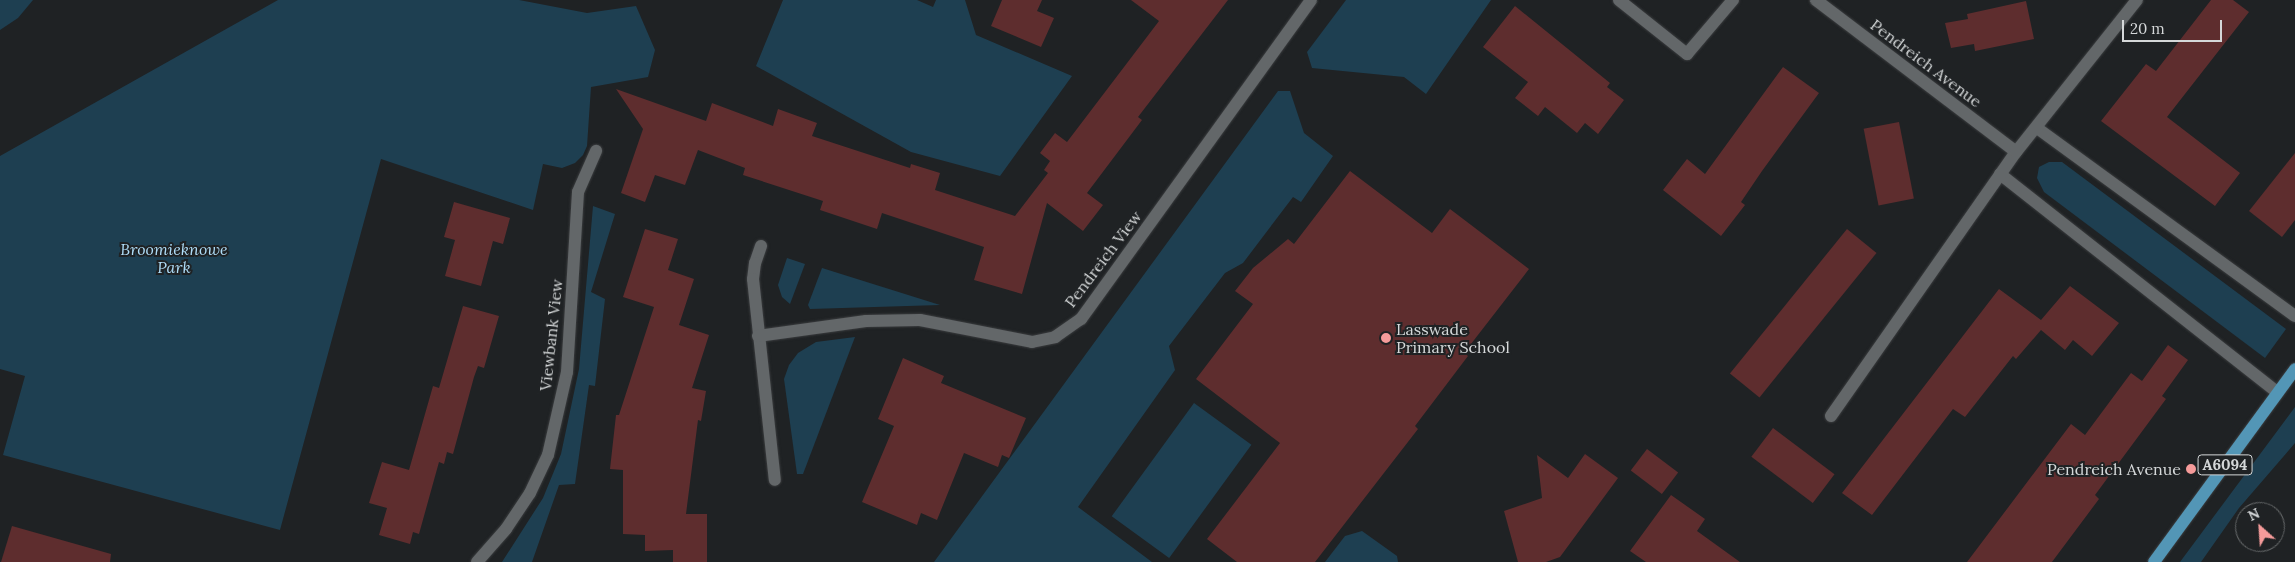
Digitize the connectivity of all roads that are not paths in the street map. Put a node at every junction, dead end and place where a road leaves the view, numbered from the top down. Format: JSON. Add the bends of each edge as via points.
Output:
{"nodes":[{"id":1,"x":1311,"y":0,"type":"edge"},
{"id":2,"x":1619,"y":0,"type":"edge"},
{"id":3,"x":1733,"y":0,"type":"edge"},
{"id":4,"x":1816,"y":0,"type":"edge"},
{"id":5,"x":2137,"y":0,"type":"edge"},
{"id":6,"x":2037,"y":128,"type":"junction"},
{"id":7,"x":596,"y":152,"type":"dead end"},
{"id":8,"x":2016,"y":152,"type":"junction"},
{"id":9,"x":2000,"y":174,"type":"junction"},
{"id":10,"x":761,"y":246,"type":"dead end"},
{"id":11,"x":2295,"y":316,"type":"edge"},
{"id":12,"x":758,"y":336,"type":"junction"},
{"id":13,"x":2295,"y":368,"type":"edge"},
{"id":14,"x":2277,"y":392,"type":"junction"},
{"id":15,"x":1831,"y":416,"type":"dead end"},
{"id":16,"x":775,"y":480,"type":"dead end"},
{"id":17,"x":477,"y":562,"type":"edge"},
{"id":18,"x":2154,"y":562,"type":"edge"}],
"edges":[{"from":1,"to":12,"type":"street","name":"Pendreich View","via":[[1081,319],[1054,337],[1032,342],[920,320],[866,321]]},
{"from":2,"to":3,"type":"street","via":[[1687,54]]},
{"from":4,"to":8,"type":"street","name":"Pendreich Avenue"},
{"from":5,"to":6,"type":"street"},
{"from":6,"to":8,"type":"street"},
{"from":6,"to":11,"type":"street"},
{"from":7,"to":17,"type":"street","name":"Viewbank View","via":[[578,192],[567,372],[548,455],[530,493],[506,529]]},
{"from":8,"to":9,"type":"street"},
{"from":9,"to":14,"type":"street"},
{"from":9,"to":15,"type":"street"},
{"from":10,"to":12,"type":"street","via":[[754,263],[753,279]]},
{"from":12,"to":16,"type":"street"},
{"from":13,"to":14,"type":"main road","number":"A6094"},
{"from":14,"to":18,"type":"main road","number":"A6094"}]}
